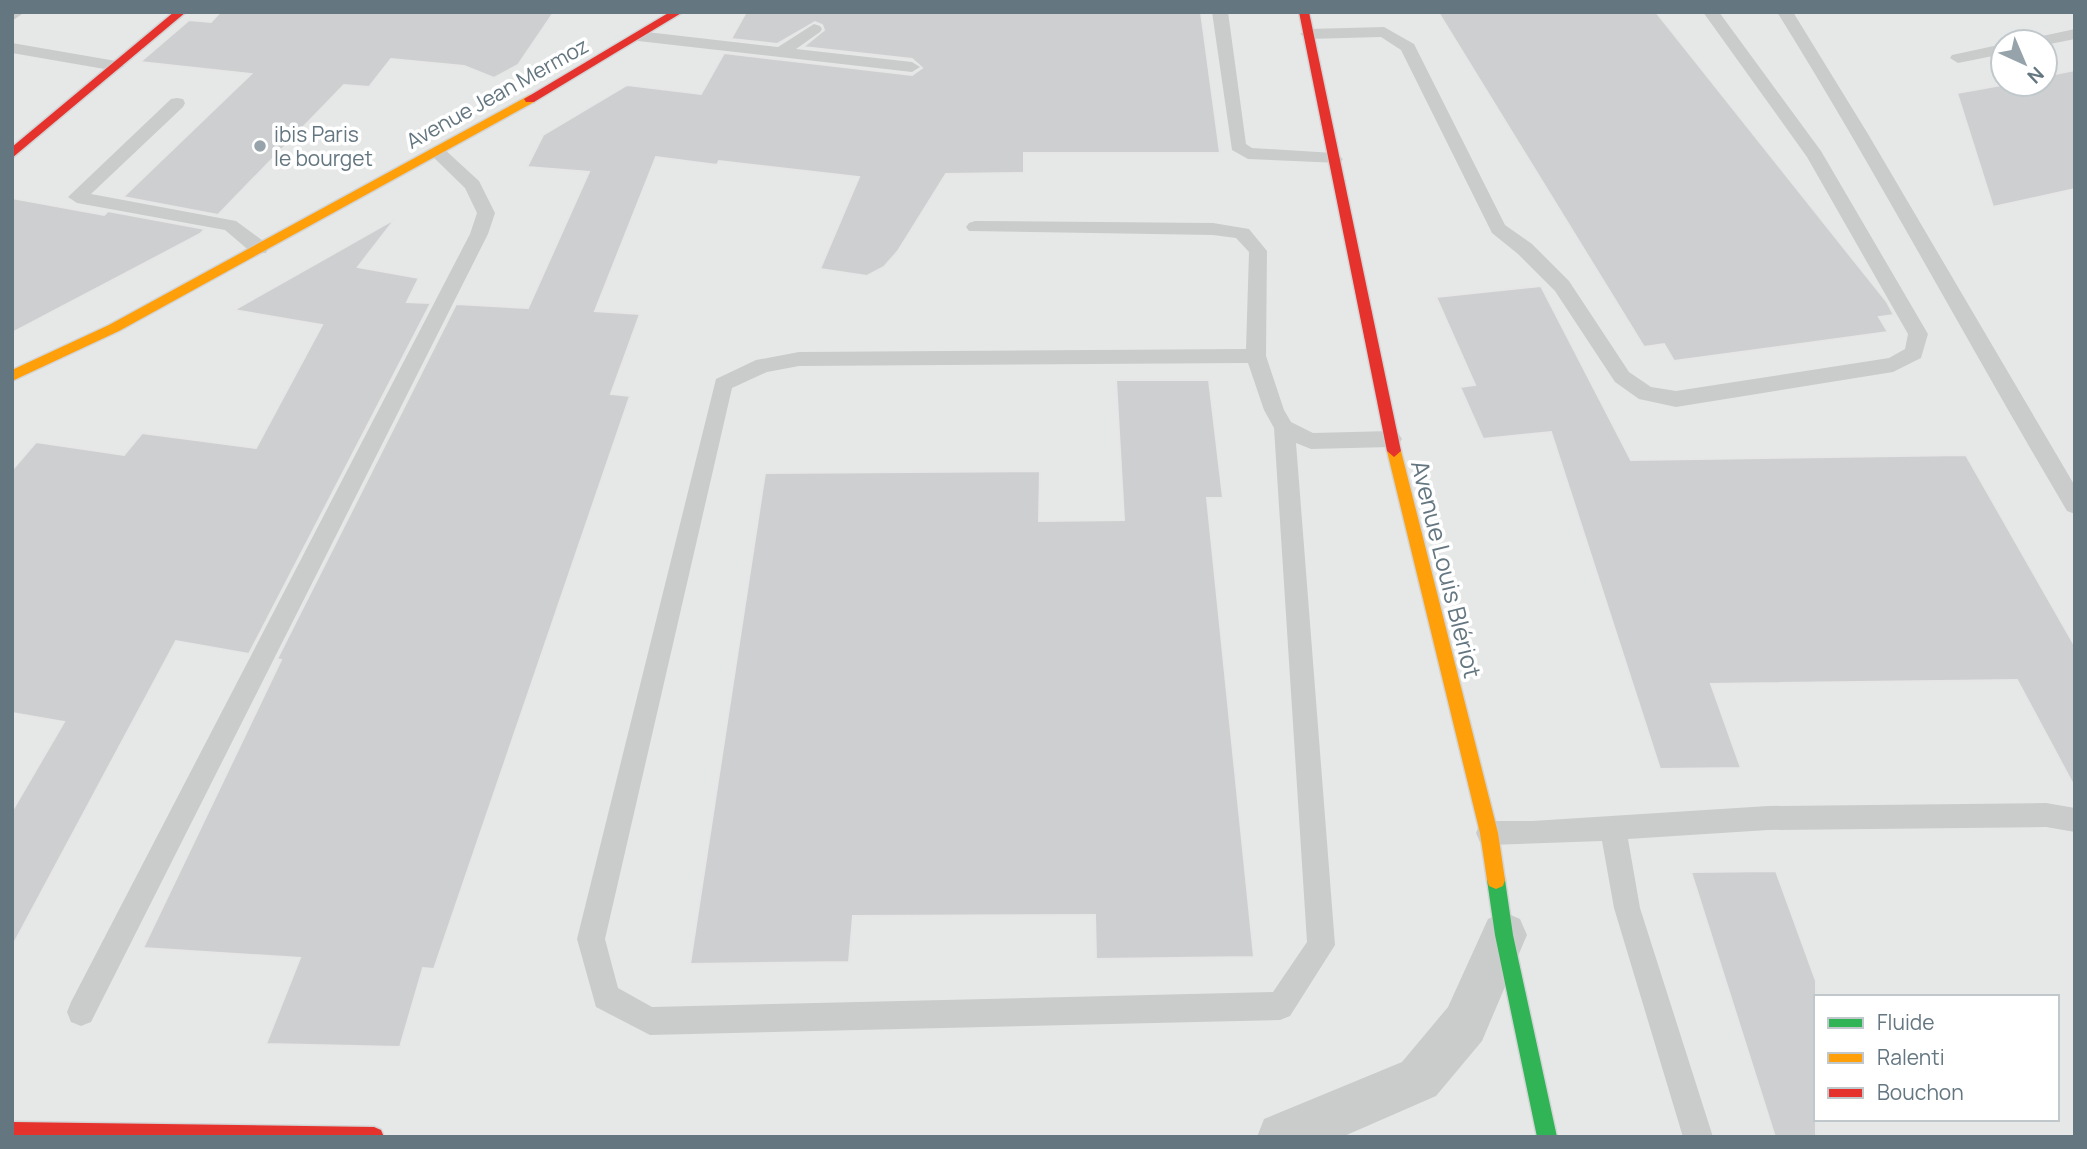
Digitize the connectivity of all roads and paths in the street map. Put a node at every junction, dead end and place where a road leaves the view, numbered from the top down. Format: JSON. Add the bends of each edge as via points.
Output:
{"nodes":[{"id":1,"x":17,"y":12,"type":"edge"},
{"id":2,"x":181,"y":12,"type":"edge"},
{"id":3,"x":678,"y":12,"type":"edge"},
{"id":4,"x":1220,"y":12,"type":"edge"},
{"id":5,"x":1304,"y":12,"type":"edge"},
{"id":6,"x":1381,"y":12,"type":"edge"},
{"id":7,"x":1711,"y":12,"type":"edge"},
{"id":8,"x":1785,"y":12,"type":"edge"},
{"id":9,"x":12,"y":16,"type":"edge"},
{"id":10,"x":814,"y":29,"type":"dead end"},
{"id":11,"x":1384,"y":32,"type":"junction"},
{"id":12,"x":1308,"y":34,"type":"junction"},
{"id":13,"x":638,"y":36,"type":"junction"},
{"id":14,"x":12,"y":48,"type":"edge"},
{"id":15,"x":782,"y":52,"type":"junction"},
{"id":16,"x":1989,"y":52,"type":"edge"},
{"id":17,"x":1958,"y":58,"type":"dead end"},
{"id":18,"x":116,"y":66,"type":"junction"},
{"id":19,"x":912,"y":67,"type":"dead end"},
{"id":20,"x":177,"y":103,"type":"dead end"},
{"id":21,"x":437,"y":152,"type":"junction"},
{"id":22,"x":12,"y":154,"type":"edge"},
{"id":23,"x":1334,"y":159,"type":"junction"},
{"id":24,"x":975,"y":227,"type":"dead end"},
{"id":25,"x":259,"y":248,"type":"junction"},
{"id":26,"x":114,"y":328,"type":"junction"},
{"id":27,"x":1256,"y":356,"type":"junction"},
{"id":28,"x":12,"y":376,"type":"edge"},
{"id":29,"x":12,"y":392,"type":"edge"},
{"id":30,"x":1284,"y":428,"type":"junction"},
{"id":31,"x":1391,"y":439,"type":"junction"},
{"id":32,"x":2075,"y":505,"type":"edge"},
{"id":33,"x":2075,"y":820,"type":"edge"},
{"id":34,"x":1613,"y":828,"type":"junction"},
{"id":35,"x":1489,"y":833,"type":"junction"},
{"id":36,"x":1504,"y":935,"type":"junction"},
{"id":37,"x":81,"y":1012,"type":"dead end"},
{"id":38,"x":12,"y":1132,"type":"edge"},
{"id":39,"x":94,"y":1135,"type":"edge"},
{"id":40,"x":374,"y":1137,"type":"edge"},
{"id":41,"x":1282,"y":1137,"type":"edge"},
{"id":42,"x":1547,"y":1137,"type":"edge"},
{"id":43,"x":1698,"y":1137,"type":"edge"}],
"edges":[{"from":1,"to":9,"type":"lane"},
{"from":2,"to":18,"type":"street"},
{"from":3,"to":13,"type":"street","name":"Avenue Jean Mermoz"},
{"from":4,"to":23,"type":"lane","via":[[1238,146],[1248,153]]},
{"from":5,"to":12,"type":"street","name":"Avenue Louis Blériot"},
{"from":6,"to":11,"type":"lane"},
{"from":7,"to":11,"type":"lane","via":[[1815,155],[1918,334],[1914,353],[1893,365],[1676,399],[1646,394],[1622,377],[1562,286],[1498,229],[1408,47]]},
{"from":8,"to":32,"type":"lane"},
{"from":10,"to":15,"type":"lane"},
{"from":11,"to":12,"type":"lane"},
{"from":12,"to":23,"type":"street","name":"Avenue Louis Blériot"},
{"from":13,"to":15,"type":"lane"},
{"from":13,"to":21,"type":"street","name":"Avenue Jean Mermoz"},
{"from":14,"to":18,"type":"lane"},
{"from":15,"to":19,"type":"lane"},
{"from":16,"to":17,"type":"lane"},
{"from":18,"to":22,"type":"street"},
{"from":20,"to":25,"type":"lane","via":[[77,197],[230,225]]},
{"from":21,"to":25,"type":"street","name":"Avenue Jean Mermoz"},
{"from":21,"to":37,"type":"lane","via":[[472,185],[486,213],[479,234]]},
{"from":23,"to":31,"type":"street","name":"Avenue Louis Blériot"},
{"from":24,"to":27,"type":"lane","via":[[1242,233],[1258,251]]},
{"from":25,"to":26,"type":"street","name":"Avenue Jean Mermoz"},
{"from":26,"to":28,"type":"street","name":"Avenue Jean Mermoz"},
{"from":26,"to":29,"type":"street","name":"Avenue Jean Mermoz"},
{"from":27,"to":30,"type":"lane"},
{"from":27,"to":30,"type":"lane","via":[[799,359],[763,365],[723,384],[591,939],[606,997],[650,1021],[1280,1006],[1321,945]]},
{"from":30,"to":31,"type":"lane","via":[[1311,441]]},
{"from":31,"to":35,"type":"street","name":"Avenue Louis Blériot"},
{"from":33,"to":34,"type":"lane","via":[[2046,815],[1768,818]]},
{"from":34,"to":35,"type":"lane"},
{"from":34,"to":43,"type":"lane","via":[[1627,908]]},
{"from":35,"to":36,"type":"street","name":"Avenue Louis Blériot"},
{"from":36,"to":41,"type":"street","via":[[1465,1024],[1419,1079]]},
{"from":36,"to":42,"type":"street","name":"Avenue Louis Blériot"},
{"from":38,"to":39,"type":"street"},
{"from":39,"to":40,"type":"street"}]}
